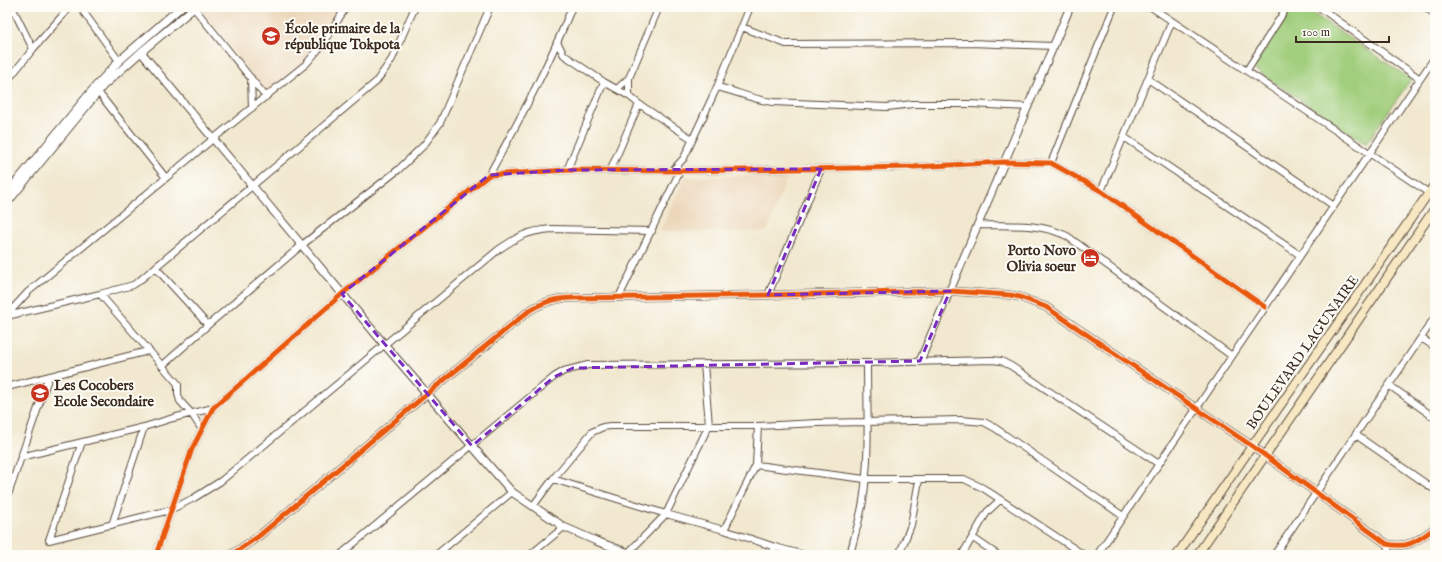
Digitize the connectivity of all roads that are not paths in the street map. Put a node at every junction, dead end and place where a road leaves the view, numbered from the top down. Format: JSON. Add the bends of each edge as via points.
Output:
{"nodes":[{"id":1,"x":12,"y":7,"type":"edge"},
{"id":2,"x":70,"y":7,"type":"edge"},
{"id":3,"x":80,"y":7,"type":"edge"},
{"id":4,"x":181,"y":7,"type":"edge"},
{"id":5,"x":195,"y":7,"type":"edge"},
{"id":6,"x":346,"y":7,"type":"edge"},
{"id":7,"x":415,"y":7,"type":"edge"},
{"id":8,"x":490,"y":7,"type":"edge"},
{"id":9,"x":572,"y":7,"type":"edge"},
{"id":10,"x":659,"y":7,"type":"edge"},
{"id":11,"x":750,"y":7,"type":"edge"},
{"id":12,"x":1070,"y":7,"type":"edge"},
{"id":13,"x":1114,"y":7,"type":"edge"},
{"id":14,"x":1151,"y":7,"type":"edge"},
{"id":15,"x":1287,"y":7,"type":"edge"},
{"id":16,"x":1319,"y":7,"type":"edge"},
{"id":17,"x":1425,"y":7,"type":"edge"},
{"id":18,"x":1435,"y":14,"type":"edge"},
{"id":19,"x":1172,"y":21,"type":"junction"},
{"id":20,"x":742,"y":27,"type":"junction"},
{"id":21,"x":557,"y":42,"type":"junction"},
{"id":22,"x":1054,"y":46,"type":"junction"},
{"id":23,"x":33,"y":49,"type":"junction"},
{"id":24,"x":141,"y":52,"type":"junction"},
{"id":25,"x":564,"y":55,"type":"junction"},
{"id":26,"x":550,"y":57,"type":"junction"},
{"id":27,"x":1435,"y":57,"type":"edge"},
{"id":28,"x":119,"y":61,"type":"junction"},
{"id":29,"x":1247,"y":70,"type":"junction"},
{"id":30,"x":251,"y":78,"type":"junction"},
{"id":31,"x":629,"y":78,"type":"junction"},
{"id":32,"x":720,"y":79,"type":"junction"},
{"id":33,"x":1148,"y":79,"type":"junction"},
{"id":34,"x":1420,"y":79,"type":"junction"},
{"id":35,"x":7,"y":81,"type":"edge"},
{"id":36,"x":604,"y":82,"type":"junction"},
{"id":37,"x":717,"y":87,"type":"junction"},
{"id":38,"x":617,"y":89,"type":"junction"},
{"id":39,"x":726,"y":89,"type":"junction"},
{"id":40,"x":98,"y":92,"type":"junction"},
{"id":41,"x":629,"y":96,"type":"junction"},
{"id":42,"x":266,"y":97,"type":"junction"},
{"id":43,"x":640,"y":104,"type":"junction"},
{"id":44,"x":1028,"y":107,"type":"junction"},
{"id":45,"x":252,"y":108,"type":"junction"},
{"id":46,"x":1124,"y":137,"type":"junction"},
{"id":47,"x":213,"y":139,"type":"junction"},
{"id":48,"x":692,"y":139,"type":"junction"},
{"id":49,"x":1370,"y":153,"type":"junction"},
{"id":50,"x":684,"y":158,"type":"junction"},
{"id":51,"x":1004,"y":162,"type":"junction"},
{"id":52,"x":1051,"y":163,"type":"junction"},
{"id":53,"x":821,"y":169,"type":"junction"},
{"id":54,"x":567,"y":170,"type":"junction"},
{"id":55,"x":610,"y":170,"type":"junction"},
{"id":56,"x":672,"y":171,"type":"junction"},
{"id":57,"x":680,"y":171,"type":"junction"},
{"id":58,"x":689,"y":171,"type":"junction"},
{"id":59,"x":489,"y":175,"type":"junction"},
{"id":60,"x":166,"y":178,"type":"junction"},
{"id":61,"x":1435,"y":184,"type":"edge"},
{"id":62,"x":252,"y":187,"type":"junction"},
{"id":63,"x":1101,"y":191,"type":"junction"},
{"id":64,"x":7,"y":193,"type":"edge"},
{"id":65,"x":1429,"y":193,"type":"junction"},
{"id":66,"x":7,"y":203,"type":"edge"},
{"id":67,"x":1334,"y":206,"type":"junction"},
{"id":68,"x":1435,"y":208,"type":"edge"},
{"id":69,"x":977,"y":226,"type":"junction"},
{"id":70,"x":652,"y":231,"type":"junction"},
{"id":71,"x":302,"y":245,"type":"junction"},
{"id":72,"x":1300,"y":255,"type":"junction"},
{"id":73,"x":156,"y":268,"type":"junction"},
{"id":74,"x":950,"y":291,"type":"junction"},
{"id":75,"x":100,"y":294,"type":"junction"},
{"id":76,"x":342,"y":294,"type":"junction"},
{"id":77,"x":768,"y":295,"type":"junction"},
{"id":78,"x":619,"y":297,"type":"junction"},
{"id":79,"x":1265,"y":307,"type":"junction"},
{"id":80,"x":7,"y":315,"type":"edge"},
{"id":81,"x":1435,"y":316,"type":"edge"},
{"id":82,"x":208,"y":325,"type":"junction"},
{"id":83,"x":1421,"y":338,"type":"junction"},
{"id":84,"x":384,"y":344,"type":"junction"},
{"id":85,"x":1435,"y":347,"type":"edge"},
{"id":86,"x":148,"y":351,"type":"junction"},
{"id":87,"x":1232,"y":356,"type":"junction"},
{"id":88,"x":920,"y":361,"type":"junction"},
{"id":89,"x":867,"y":363,"type":"junction"},
{"id":90,"x":704,"y":364,"type":"junction"},
{"id":91,"x":162,"y":366,"type":"junction"},
{"id":92,"x":49,"y":376,"type":"junction"},
{"id":93,"x":1389,"y":385,"type":"junction"},
{"id":94,"x":7,"y":387,"type":"edge"},
{"id":95,"x":428,"y":393,"type":"junction"},
{"id":96,"x":213,"y":408,"type":"junction"},
{"id":97,"x":1196,"y":409,"type":"junction"},
{"id":98,"x":191,"y":413,"type":"junction"},
{"id":99,"x":1435,"y":418,"type":"edge"},
{"id":100,"x":868,"y":422,"type":"junction"},
{"id":101,"x":709,"y":425,"type":"junction"},
{"id":102,"x":758,"y":426,"type":"junction"},
{"id":103,"x":144,"y":427,"type":"junction"},
{"id":104,"x":201,"y":428,"type":"junction"},
{"id":105,"x":1356,"y":435,"type":"junction"},
{"id":106,"x":82,"y":442,"type":"junction"},
{"id":107,"x":472,"y":446,"type":"junction"},
{"id":108,"x":1252,"y":446,"type":"junction"},
{"id":109,"x":1265,"y":455,"type":"junction"},
{"id":110,"x":21,"y":457,"type":"junction"},
{"id":111,"x":1158,"y":464,"type":"junction"},
{"id":112,"x":756,"y":465,"type":"junction"},
{"id":113,"x":553,"y":478,"type":"junction"},
{"id":114,"x":865,"y":479,"type":"junction"},
{"id":115,"x":919,"y":480,"type":"junction"},
{"id":116,"x":1435,"y":490,"type":"edge"},
{"id":117,"x":9,"y":492,"type":"dead end"},
{"id":118,"x":512,"y":492,"type":"junction"},
{"id":119,"x":1316,"y":492,"type":"junction"},
{"id":120,"x":1000,"y":500,"type":"junction"},
{"id":121,"x":532,"y":506,"type":"junction"},
{"id":122,"x":170,"y":510,"type":"junction"},
{"id":123,"x":666,"y":514,"type":"junction"},
{"id":124,"x":1123,"y":516,"type":"junction"},
{"id":125,"x":112,"y":524,"type":"junction"},
{"id":126,"x":564,"y":526,"type":"junction"},
{"id":127,"x":1435,"y":528,"type":"edge"},
{"id":128,"x":724,"y":530,"type":"junction"},
{"id":129,"x":973,"y":538,"type":"junction"},
{"id":130,"x":1387,"y":544,"type":"junction"},
{"id":131,"x":775,"y":547,"type":"junction"},
{"id":132,"x":1276,"y":552,"type":"edge"},
{"id":133,"x":630,"y":554,"type":"edge"},
{"id":134,"x":156,"y":555,"type":"edge"},
{"id":135,"x":231,"y":555,"type":"edge"},
{"id":136,"x":340,"y":555,"type":"edge"},
{"id":137,"x":436,"y":555,"type":"edge"},
{"id":138,"x":530,"y":555,"type":"edge"},
{"id":139,"x":770,"y":555,"type":"edge"},
{"id":140,"x":805,"y":555,"type":"edge"},
{"id":141,"x":850,"y":555,"type":"edge"},
{"id":142,"x":900,"y":555,"type":"edge"},
{"id":143,"x":962,"y":555,"type":"edge"},
{"id":144,"x":998,"y":555,"type":"edge"},
{"id":145,"x":1084,"y":555,"type":"edge"},
{"id":146,"x":1097,"y":555,"type":"edge"},
{"id":147,"x":1177,"y":555,"type":"edge"},
{"id":148,"x":1197,"y":555,"type":"edge"},
{"id":149,"x":1285,"y":555,"type":"edge"},
{"id":150,"x":1389,"y":555,"type":"edge"}],
"edges":[{"from":1,"to":23,"type":"street"},
{"from":2,"to":23,"type":"street"},
{"from":3,"to":28,"type":"street"},
{"from":4,"to":28,"type":"street"},
{"from":5,"to":24,"type":"street"},
{"from":5,"to":30,"type":"street"},
{"from":6,"to":42,"type":"street","via":[[324,43],[311,58]]},
{"from":7,"to":62,"type":"street","via":[[392,59],[376,82]]},
{"from":8,"to":71,"type":"street","via":[[440,123],[424,145],[398,170]]},
{"from":9,"to":21,"type":"street"},
{"from":10,"to":31,"type":"street"},
{"from":11,"to":20,"type":"street"},
{"from":12,"to":22,"type":"street"},
{"from":13,"to":52,"type":"street"},
{"from":14,"to":19,"type":"street"},
{"from":15,"to":29,"type":"street"},
{"from":16,"to":34,"type":"street"},
{"from":17,"to":18,"type":"street"},
{"from":19,"to":29,"type":"street"},
{"from":19,"to":33,"type":"street"},
{"from":20,"to":22,"type":"street","via":[[786,44],[971,43]]},
{"from":20,"to":32,"type":"street"},
{"from":21,"to":25,"type":"street"},
{"from":21,"to":26,"type":"street"},
{"from":22,"to":44,"type":"street"},
{"from":23,"to":35,"type":"street"},
{"from":24,"to":40,"type":"street"},
{"from":24,"to":47,"type":"street"},
{"from":25,"to":26,"type":"street"},
{"from":25,"to":36,"type":"street"},
{"from":26,"to":59,"type":"street"},
{"from":27,"to":34,"type":"street"},
{"from":28,"to":64,"type":"street"},
{"from":29,"to":49,"type":"street"},
{"from":30,"to":42,"type":"street"},
{"from":30,"to":45,"type":"street"},
{"from":31,"to":38,"type":"street"},
{"from":31,"to":41,"type":"street"},
{"from":32,"to":37,"type":"street"},
{"from":32,"to":39,"type":"street"},
{"from":33,"to":46,"type":"street"},
{"from":33,"to":67,"type":"street"},
{"from":34,"to":49,"type":"street"},
{"from":36,"to":38,"type":"street"},
{"from":36,"to":54,"type":"street"},
{"from":37,"to":39,"type":"street"},
{"from":37,"to":48,"type":"street"},
{"from":38,"to":41,"type":"street"},
{"from":39,"to":44,"type":"street","via":[[758,100],[773,102],[887,107],[913,104],[972,104]]},
{"from":40,"to":60,"type":"street"},
{"from":40,"to":66,"type":"street"},
{"from":41,"to":43,"type":"street"},
{"from":42,"to":45,"type":"street"},
{"from":43,"to":48,"type":"street"},
{"from":43,"to":55,"type":"street"},
{"from":44,"to":51,"type":"street"},
{"from":45,"to":47,"type":"street"},
{"from":46,"to":63,"type":"street"},
{"from":46,"to":72,"type":"street"},
{"from":47,"to":60,"type":"street"},
{"from":47,"to":62,"type":"street"},
{"from":48,"to":50,"type":"street"},
{"from":49,"to":65,"type":"street"},
{"from":49,"to":67,"type":"street"},
{"from":50,"to":56,"type":"street"},
{"from":50,"to":58,"type":"street"},
{"from":51,"to":52,"type":"street"},
{"from":51,"to":53,"type":"street"},
{"from":51,"to":69,"type":"street"},
{"from":52,"to":63,"type":"street"},
{"from":53,"to":58,"type":"street"},
{"from":53,"to":77,"type":"street"},
{"from":54,"to":55,"type":"street"},
{"from":54,"to":59,"type":"street"},
{"from":55,"to":56,"type":"street"},
{"from":56,"to":57,"type":"street"},
{"from":57,"to":58,"type":"street"},
{"from":57,"to":70,"type":"street"},
{"from":59,"to":76,"type":"street"},
{"from":60,"to":80,"type":"street","via":[[28,292]]},
{"from":61,"to":65,"type":"main road","name":"BOULEVARD LAGUNAIRE"},
{"from":62,"to":71,"type":"street"},
{"from":62,"to":73,"type":"street"},
{"from":63,"to":79,"type":"street"},
{"from":65,"to":108,"type":"main road","name":"BOULEVARD LAGUNAIRE"},
{"from":67,"to":72,"type":"street"},
{"from":68,"to":109,"type":"main road","name":"BOULEVARD LAGUNAIRE"},
{"from":69,"to":74,"type":"street"},
{"from":69,"to":87,"type":"street","via":[[1035,227],[1066,236]]},
{"from":70,"to":78,"type":"street"},
{"from":70,"to":84,"type":"street","via":[[551,229],[521,235],[498,250]]},
{"from":71,"to":76,"type":"street"},
{"from":71,"to":82,"type":"street"},
{"from":72,"to":79,"type":"street"},
{"from":73,"to":75,"type":"street","via":[[133,285]]},
{"from":73,"to":82,"type":"street"},
{"from":74,"to":77,"type":"street"},
{"from":74,"to":88,"type":"street"},
{"from":74,"to":97,"type":"street","via":[[1020,296],[1046,307]]},
{"from":75,"to":80,"type":"street"},
{"from":75,"to":86,"type":"street"},
{"from":76,"to":84,"type":"street"},
{"from":76,"to":96,"type":"street"},
{"from":77,"to":78,"type":"street"},
{"from":78,"to":95,"type":"street","via":[[559,298],[538,305]]},
{"from":79,"to":87,"type":"street"},
{"from":81,"to":83,"type":"street"},
{"from":82,"to":91,"type":"street"},
{"from":83,"to":85,"type":"street"},
{"from":83,"to":93,"type":"street"},
{"from":84,"to":95,"type":"street"},
{"from":84,"to":122,"type":"street","via":[[221,481]]},
{"from":86,"to":91,"type":"street"},
{"from":86,"to":92,"type":"street"},
{"from":87,"to":97,"type":"street"},
{"from":88,"to":89,"type":"street"},
{"from":88,"to":111,"type":"street","via":[[1001,361]]},
{"from":89,"to":90,"type":"street"},
{"from":89,"to":100,"type":"street"},
{"from":90,"to":101,"type":"street"},
{"from":90,"to":107,"type":"street","via":[[588,366],[564,370]]},
{"from":91,"to":98,"type":"street","via":[[178,384],[179,397]]},
{"from":92,"to":94,"type":"street"},
{"from":92,"to":110,"type":"street"},
{"from":93,"to":99,"type":"street"},
{"from":93,"to":105,"type":"street"},
{"from":95,"to":107,"type":"street"},
{"from":95,"to":135,"type":"street","via":[[259,536]]},
{"from":96,"to":98,"type":"street"},
{"from":96,"to":104,"type":"street"},
{"from":97,"to":108,"type":"street"},
{"from":97,"to":111,"type":"street"},
{"from":98,"to":103,"type":"street"},
{"from":98,"to":104,"type":"street"},
{"from":100,"to":102,"type":"street"},
{"from":100,"to":114,"type":"street"},
{"from":100,"to":124,"type":"street","via":[[984,422]]},
{"from":101,"to":102,"type":"street"},
{"from":101,"to":113,"type":"street","via":[[603,427],[592,432]]},
{"from":101,"to":123,"type":"street"},
{"from":102,"to":112,"type":"street"},
{"from":103,"to":106,"type":"street"},
{"from":103,"to":125,"type":"street"},
{"from":104,"to":122,"type":"street"},
{"from":105,"to":116,"type":"street"},
{"from":105,"to":119,"type":"street"},
{"from":106,"to":110,"type":"street"},
{"from":106,"to":125,"type":"street","via":[[49,540]]},
{"from":107,"to":118,"type":"street"},
{"from":107,"to":136,"type":"street"},
{"from":108,"to":109,"type":"street"},
{"from":108,"to":147,"type":"main road","name":"BOULEVARD LAGUNAIRE"},
{"from":109,"to":119,"type":"street"},
{"from":109,"to":148,"type":"main road","name":"BOULEVARD LAGUNAIRE"},
{"from":110,"to":117,"type":"street"},
{"from":111,"to":124,"type":"street"},
{"from":112,"to":114,"type":"street"},
{"from":112,"to":128,"type":"street"},
{"from":113,"to":121,"type":"street"},
{"from":113,"to":123,"type":"street"},
{"from":114,"to":115,"type":"street"},
{"from":114,"to":141,"type":"street","via":[[863,502]]},
{"from":115,"to":120,"type":"street","via":[[964,480],[979,486]]},
{"from":115,"to":142,"type":"street","via":[[911,525]]},
{"from":118,"to":121,"type":"street"},
{"from":118,"to":137,"type":"street"},
{"from":119,"to":130,"type":"street"},
{"from":119,"to":132,"type":"street"},
{"from":120,"to":129,"type":"street","via":[[987,512]]},
{"from":120,"to":145,"type":"street"},
{"from":121,"to":126,"type":"street"},
{"from":122,"to":125,"type":"street"},
{"from":122,"to":134,"type":"street"},
{"from":123,"to":128,"type":"street"},
{"from":123,"to":133,"type":"street"},
{"from":124,"to":146,"type":"street"},
{"from":126,"to":133,"type":"street"},
{"from":126,"to":138,"type":"street"},
{"from":127,"to":130,"type":"street","via":[[1404,546]]},
{"from":128,"to":131,"type":"street"},
{"from":129,"to":143,"type":"street"},
{"from":129,"to":144,"type":"street"},
{"from":130,"to":150,"type":"street"},
{"from":131,"to":139,"type":"street"},
{"from":131,"to":140,"type":"street"},
{"from":132,"to":149,"type":"street"}]}
